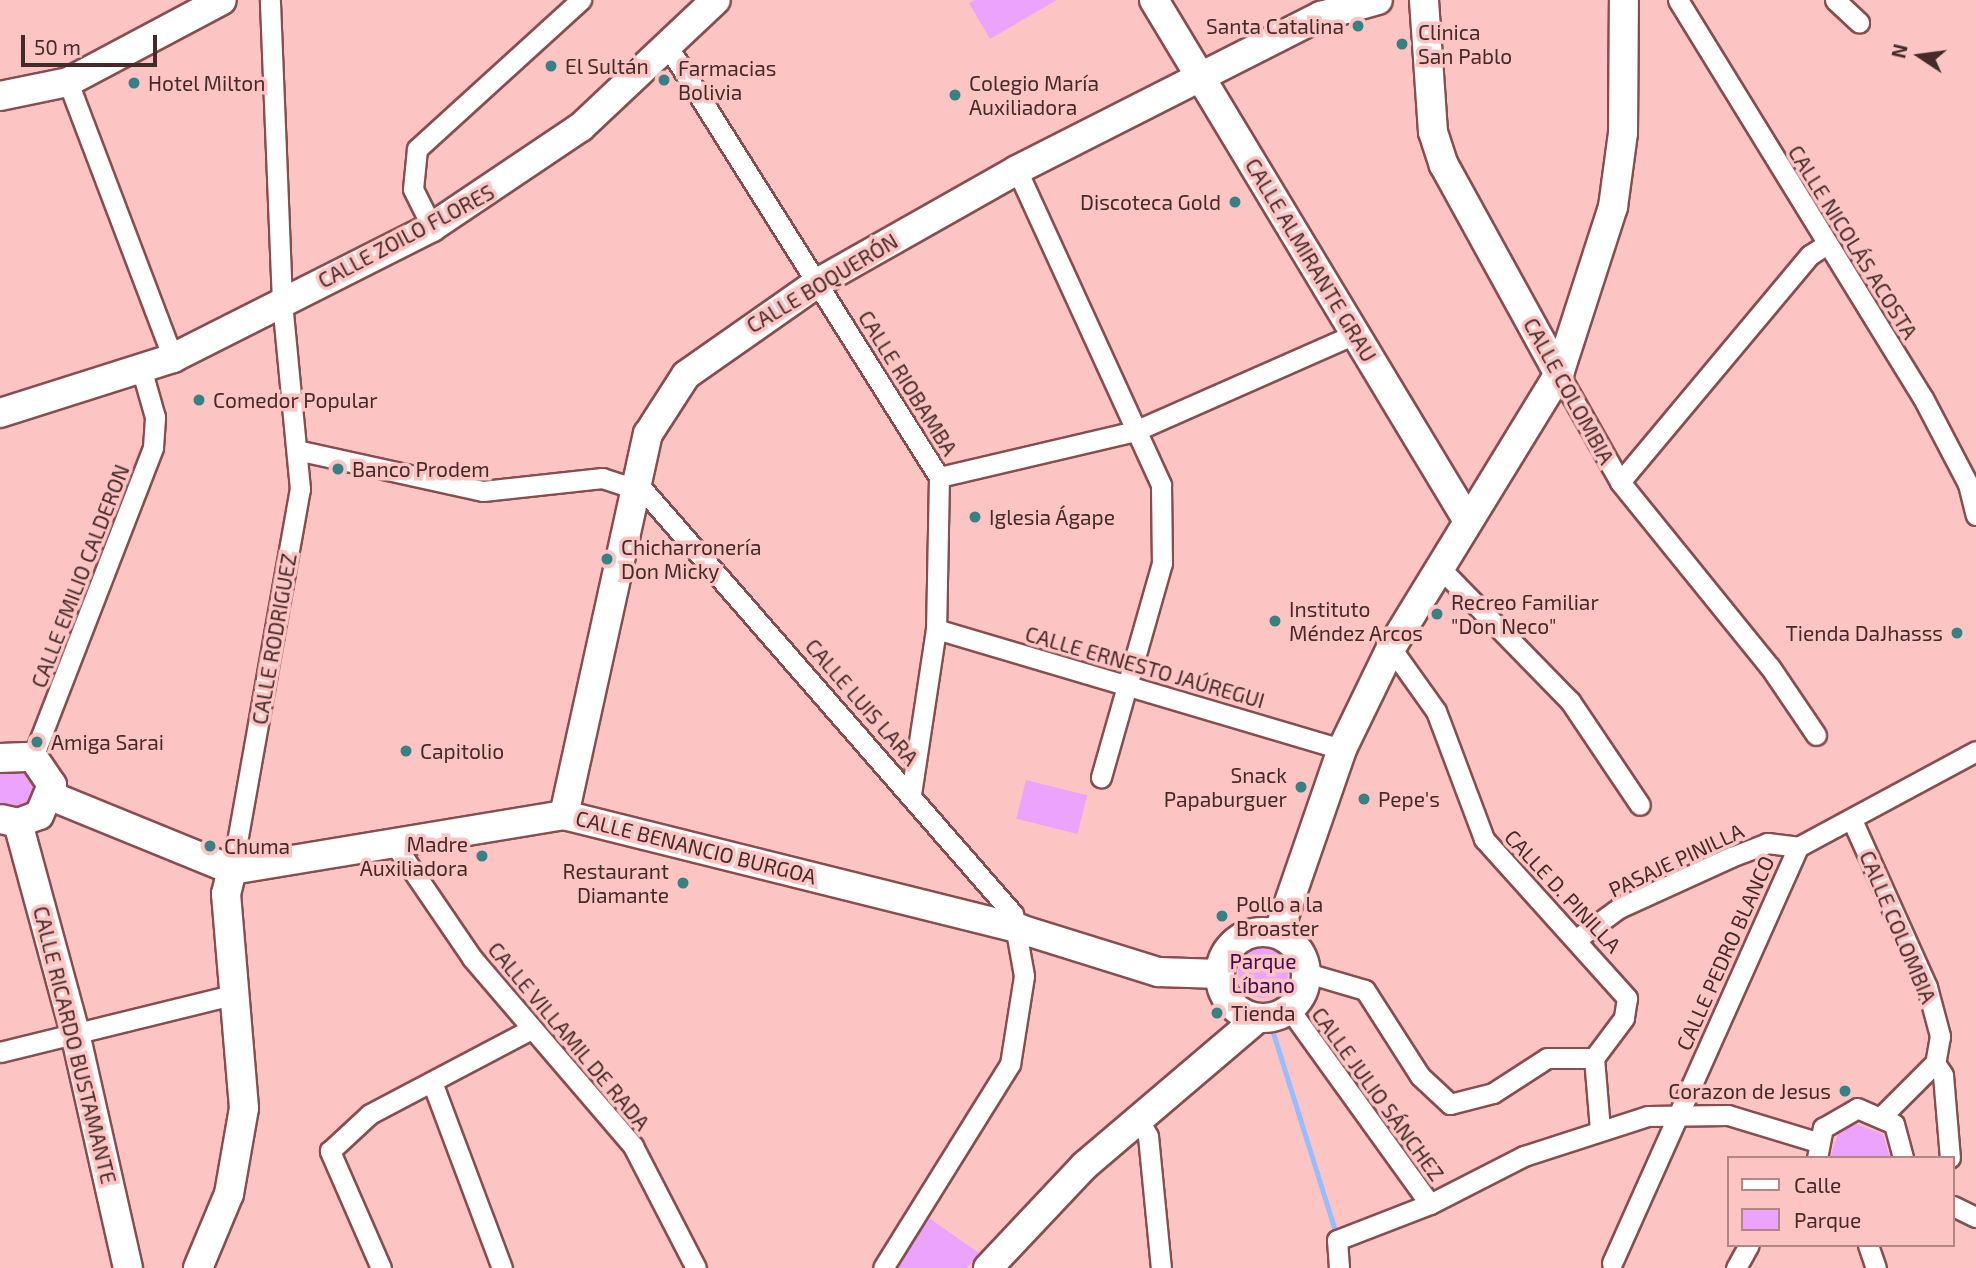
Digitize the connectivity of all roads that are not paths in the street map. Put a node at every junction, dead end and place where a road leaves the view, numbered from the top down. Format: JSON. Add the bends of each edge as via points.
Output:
{"nodes":[{"id":1,"x":222,"y":0,"type":"edge"},
{"id":2,"x":270,"y":0,"type":"edge"},
{"id":3,"x":580,"y":0,"type":"edge"},
{"id":4,"x":716,"y":0,"type":"edge"},
{"id":5,"x":1154,"y":0,"type":"edge"},
{"id":6,"x":1378,"y":0,"type":"edge"},
{"id":7,"x":1424,"y":0,"type":"edge"},
{"id":8,"x":1624,"y":0,"type":"edge"},
{"id":9,"x":1678,"y":0,"type":"edge"},
{"id":10,"x":1835,"y":0,"type":"edge"},
{"id":11,"x":1859,"y":22,"type":"dead end"},
{"id":12,"x":667,"y":45,"type":"junction"},
{"id":13,"x":1199,"y":76,"type":"junction"},
{"id":14,"x":68,"y":82,"type":"junction"},
{"id":15,"x":0,"y":96,"type":"edge"},
{"id":16,"x":1017,"y":170,"type":"junction"},
{"id":17,"x":432,"y":227,"type":"junction"},
{"id":18,"x":1827,"y":244,"type":"junction"},
{"id":19,"x":819,"y":282,"type":"junction"},
{"id":20,"x":282,"y":302,"type":"junction"},
{"id":21,"x":1355,"y":334,"type":"junction"},
{"id":22,"x":173,"y":358,"type":"junction"},
{"id":23,"x":141,"y":368,"type":"junction"},
{"id":24,"x":1559,"y":374,"type":"junction"},
{"id":25,"x":0,"y":413,"type":"edge"},
{"id":26,"x":1135,"y":431,"type":"junction"},
{"id":27,"x":301,"y":451,"type":"junction"},
{"id":28,"x":940,"y":477,"type":"junction"},
{"id":29,"x":1620,"y":482,"type":"junction"},
{"id":30,"x":636,"y":486,"type":"junction"},
{"id":31,"x":1976,"y":515,"type":"edge"},
{"id":32,"x":1468,"y":521,"type":"junction"},
{"id":33,"x":1440,"y":568,"type":"junction"},
{"id":34,"x":936,"y":629,"type":"junction"},
{"id":35,"x":1391,"y":648,"type":"junction"},
{"id":36,"x":1127,"y":686,"type":"junction"},
{"id":37,"x":1816,"y":735,"type":"dead end"},
{"id":38,"x":1342,"y":749,"type":"junction"},
{"id":39,"x":1976,"y":751,"type":"edge"},
{"id":40,"x":33,"y":757,"type":"junction"},
{"id":41,"x":0,"y":758,"type":"edge"},
{"id":42,"x":1101,"y":777,"type":"dead end"},
{"id":43,"x":911,"y":794,"type":"junction"},
{"id":44,"x":51,"y":796,"type":"junction"},
{"id":45,"x":1640,"y":805,"type":"dead end"},
{"id":46,"x":564,"y":815,"type":"junction"},
{"id":47,"x":1852,"y":820,"type":"junction"},
{"id":48,"x":9,"y":821,"type":"edge"},
{"id":49,"x":393,"y":842,"type":"junction"},
{"id":50,"x":1798,"y":847,"type":"junction"},
{"id":51,"x":232,"y":870,"type":"junction"},
{"id":52,"x":1020,"y":929,"type":"junction"},
{"id":53,"x":1278,"y":934,"type":"junction"},
{"id":54,"x":1577,"y":939,"type":"junction"},
{"id":55,"x":1307,"y":973,"type":"junction"},
{"id":56,"x":1220,"y":974,"type":"junction"},
{"id":57,"x":236,"y":994,"type":"junction"},
{"id":58,"x":1290,"y":1010,"type":"junction"},
{"id":59,"x":1244,"y":1020,"type":"junction"},
{"id":60,"x":529,"y":1030,"type":"junction"},
{"id":61,"x":75,"y":1032,"type":"junction"},
{"id":62,"x":0,"y":1052,"type":"edge"},
{"id":63,"x":1594,"y":1058,"type":"junction"},
{"id":64,"x":1935,"y":1063,"type":"junction"},
{"id":65,"x":432,"y":1082,"type":"junction"},
{"id":66,"x":1682,"y":1112,"type":"junction"},
{"id":67,"x":1883,"y":1115,"type":"junction"},
{"id":68,"x":1137,"y":1117,"type":"junction"},
{"id":69,"x":1600,"y":1130,"type":"junction"},
{"id":70,"x":1815,"y":1153,"type":"edge"},
{"id":71,"x":1903,"y":1156,"type":"edge"},
{"id":72,"x":1950,"y":1156,"type":"edge"},
{"id":73,"x":1430,"y":1204,"type":"junction"},
{"id":74,"x":1955,"y":1207,"type":"edge"},
{"id":75,"x":1976,"y":1217,"type":"edge"},
{"id":76,"x":1748,"y":1247,"type":"edge"},
{"id":77,"x":1869,"y":1247,"type":"edge"},
{"id":78,"x":1612,"y":1263,"type":"dead end"},
{"id":79,"x":128,"y":1268,"type":"edge"},
{"id":80,"x":198,"y":1268,"type":"edge"},
{"id":81,"x":381,"y":1268,"type":"edge"},
{"id":82,"x":502,"y":1268,"type":"edge"},
{"id":83,"x":696,"y":1268,"type":"edge"},
{"id":84,"x":883,"y":1268,"type":"edge"},
{"id":85,"x":988,"y":1268,"type":"edge"},
{"id":86,"x":1161,"y":1268,"type":"edge"},
{"id":87,"x":1339,"y":1268,"type":"edge"},
{"id":88,"x":1736,"y":1268,"type":"edge"},
{"id":89,"x":1876,"y":1268,"type":"edge"}],
"edges":[{"from":1,"to":14,"type":"street"},
{"from":2,"to":20,"type":"street","name":"CALLE RODRIGUEZ"},
{"from":3,"to":17,"type":"street","via":[[417,149],[413,189]]},
{"from":4,"to":12,"type":"street","name":"CALLE ZOILO FLORES"},
{"from":5,"to":13,"type":"street","name":"CALLE ALMIRANTE GRAU"},
{"from":6,"to":13,"type":"street","name":"CALLE BOQUERÓN","via":[[1321,16]]},
{"from":7,"to":24,"type":"street","name":"CALLE COLOMBIA","via":[[1436,143]]},
{"from":8,"to":24,"type":"street","via":[[1623,133],[1613,207]]},
{"from":9,"to":18,"type":"street","name":"CALLE NICOLÁS ACOSTA"},
{"from":10,"to":11,"type":"street"},
{"from":12,"to":17,"type":"street","name":"CALLE ZOILO FLORES","via":[[581,127]]},
{"from":12,"to":19,"type":"street","name":"CALLE RIOBAMBA"},
{"from":13,"to":16,"type":"street","name":"CALLE BOQUERÓN"},
{"from":13,"to":21,"type":"street","name":"CALLE ALMIRANTE GRAU"},
{"from":14,"to":15,"type":"street"},
{"from":14,"to":22,"type":"street"},
{"from":16,"to":19,"type":"street","name":"CALLE BOQUERÓN"},
{"from":16,"to":26,"type":"street"},
{"from":17,"to":20,"type":"street","name":"CALLE ZOILO FLORES"},
{"from":18,"to":29,"type":"street","via":[[1810,255]]},
{"from":18,"to":31,"type":"street","name":"CALLE NICOLÁS ACOSTA","via":[[1923,398],[1968,484]]},
{"from":19,"to":28,"type":"street","name":"CALLE RIOBAMBA"},
{"from":19,"to":30,"type":"street","name":"CALLE BOQUERÓN","via":[[686,374],[648,434]]},
{"from":20,"to":22,"type":"street","name":"CALLE ZOILO FLORES"},
{"from":20,"to":27,"type":"street","name":"CALLE RODRIGUEZ"},
{"from":21,"to":26,"type":"street"},
{"from":21,"to":32,"type":"street","name":"CALLE ALMIRANTE GRAU"},
{"from":22,"to":23,"type":"street","name":"CALLE ZOILO FLORES"},
{"from":23,"to":25,"type":"street","name":"CALLE ZOILO FLORES"},
{"from":23,"to":40,"type":"street","name":"CALLE EMILIO CALDERON","via":[[155,416],[153,447]]},
{"from":24,"to":29,"type":"street","name":"CALLE COLOMBIA"},
{"from":24,"to":32,"type":"street"},
{"from":26,"to":28,"type":"street"},
{"from":26,"to":36,"type":"street","via":[[1161,485],[1165,521],[1162,563]]},
{"from":27,"to":30,"type":"street","via":[[483,491],[579,478]]},
{"from":27,"to":51,"type":"street","name":"CALLE RODRIGUEZ","via":[[300,489]]},
{"from":28,"to":34,"type":"street","name":"CALLE RIOBAMBA"},
{"from":29,"to":37,"type":"street","name":"CALLE COLOMBIA","via":[[1770,667]]},
{"from":30,"to":43,"type":"street","name":"CALLE LUIS LARA","via":[[668,511]]},
{"from":30,"to":46,"type":"street","name":"CALLE BOQUERÓN"},
{"from":32,"to":33,"type":"street"},
{"from":33,"to":35,"type":"street"},
{"from":33,"to":45,"type":"street","via":[[1570,701]]},
{"from":34,"to":36,"type":"street","name":"CALLE ERNESTO JAÚREGUI"},
{"from":34,"to":43,"type":"street","name":"CALLE RIOBAMBA"},
{"from":35,"to":38,"type":"street"},
{"from":35,"to":54,"type":"street","name":"CALLE D. PINILLA","via":[[1436,712],[1484,839]]},
{"from":36,"to":38,"type":"street","name":"CALLE ERNESTO JAÚREGUI"},
{"from":36,"to":42,"type":"street"},
{"from":38,"to":53,"type":"street"},
{"from":39,"to":47,"type":"street","name":"CALLE PEDRO BLANCO"},
{"from":40,"to":41,"type":"street"},
{"from":40,"to":44,"type":"street","via":[[49,773]]},
{"from":43,"to":52,"type":"street","name":"CALLE LUIS LARA"},
{"from":44,"to":48,"type":"street","via":[[40,815]]},
{"from":44,"to":51,"type":"street"},
{"from":46,"to":49,"type":"street","name":"CALLE BENANCIO BURGOA"},
{"from":46,"to":52,"type":"street","name":"CALLE BENANCIO BURGOA"},
{"from":47,"to":50,"type":"street","name":"CALLE PEDRO BLANCO"},
{"from":47,"to":64,"type":"street","name":"CALLE COLOMBIA","via":[[1927,987],[1940,1036]]},
{"from":48,"to":61,"type":"street","name":"CALLE RICARDO BUSTAMANTE"},
{"from":49,"to":51,"type":"street","name":"CALLE BENANCIO BURGOA"},
{"from":49,"to":60,"type":"street","name":"CALLE VILLAMIL DE RADA","via":[[412,878]]},
{"from":50,"to":54,"type":"street","name":"PASAJE PINILLA","via":[[1780,841],[1731,858],[1619,908]]},
{"from":50,"to":66,"type":"street","name":"CALLE PEDRO BLANCO","via":[[1712,1029]]},
{"from":51,"to":57,"type":"street","name":"CALLE RODRIGUEZ","via":[[226,894]]},
{"from":52,"to":56,"type":"street","name":"CALLE BENANCIO BURGOA","via":[[1158,972]]},
{"from":52,"to":84,"type":"street","via":[[1024,976],[1010,1064]]},
{"from":53,"to":55,"type":"street","via":[[1298,949]]},
{"from":53,"to":56,"type":"street","via":[[1239,939]]},
{"from":54,"to":63,"type":"street","name":"CALLE D. PINILLA","via":[[1627,999],[1624,1018]]},
{"from":55,"to":58,"type":"street"},
{"from":55,"to":63,"type":"street","via":[[1365,990],[1420,1076],[1450,1104],[1493,1093],[1547,1058]]},
{"from":56,"to":59,"type":"street","via":[[1225,995]]},
{"from":57,"to":61,"type":"street"},
{"from":57,"to":80,"type":"street","name":"CALLE RODRIGUEZ","via":[[242,1132],[229,1194]]},
{"from":58,"to":59,"type":"street"},
{"from":58,"to":73,"type":"street","name":"CALLE JULIO SÁNCHEZ"},
{"from":59,"to":68,"type":"street"},
{"from":60,"to":65,"type":"street"},
{"from":60,"to":83,"type":"street","name":"CALLE VILLAMIL DE RADA","via":[[633,1146]]},
{"from":61,"to":62,"type":"street"},
{"from":61,"to":79,"type":"street","name":"CALLE RICARDO BUSTAMANTE"},
{"from":63,"to":69,"type":"street"},
{"from":64,"to":67,"type":"street"},
{"from":64,"to":72,"type":"street","name":"CALLE COLOMBIA","via":[[1943,1075]]},
{"from":65,"to":81,"type":"street","via":[[370,1114],[330,1151]]},
{"from":65,"to":82,"type":"street"},
{"from":66,"to":69,"type":"street"},
{"from":66,"to":70,"type":"street","via":[[1740,1118]]},
{"from":66,"to":78,"type":"street","name":"CALLE PEDRO BLANCO"},
{"from":67,"to":70,"type":"street","via":[[1844,1111]]},
{"from":67,"to":71,"type":"street","via":[[1901,1136]]},
{"from":68,"to":85,"type":"street"},
{"from":68,"to":86,"type":"street","via":[[1148,1136]]},
{"from":69,"to":73,"type":"street","via":[[1524,1156]]},
{"from":73,"to":87,"type":"street","via":[[1337,1240]]},
{"from":74,"to":75,"type":"street"},
{"from":76,"to":88,"type":"street"},
{"from":77,"to":89,"type":"street"}]}
